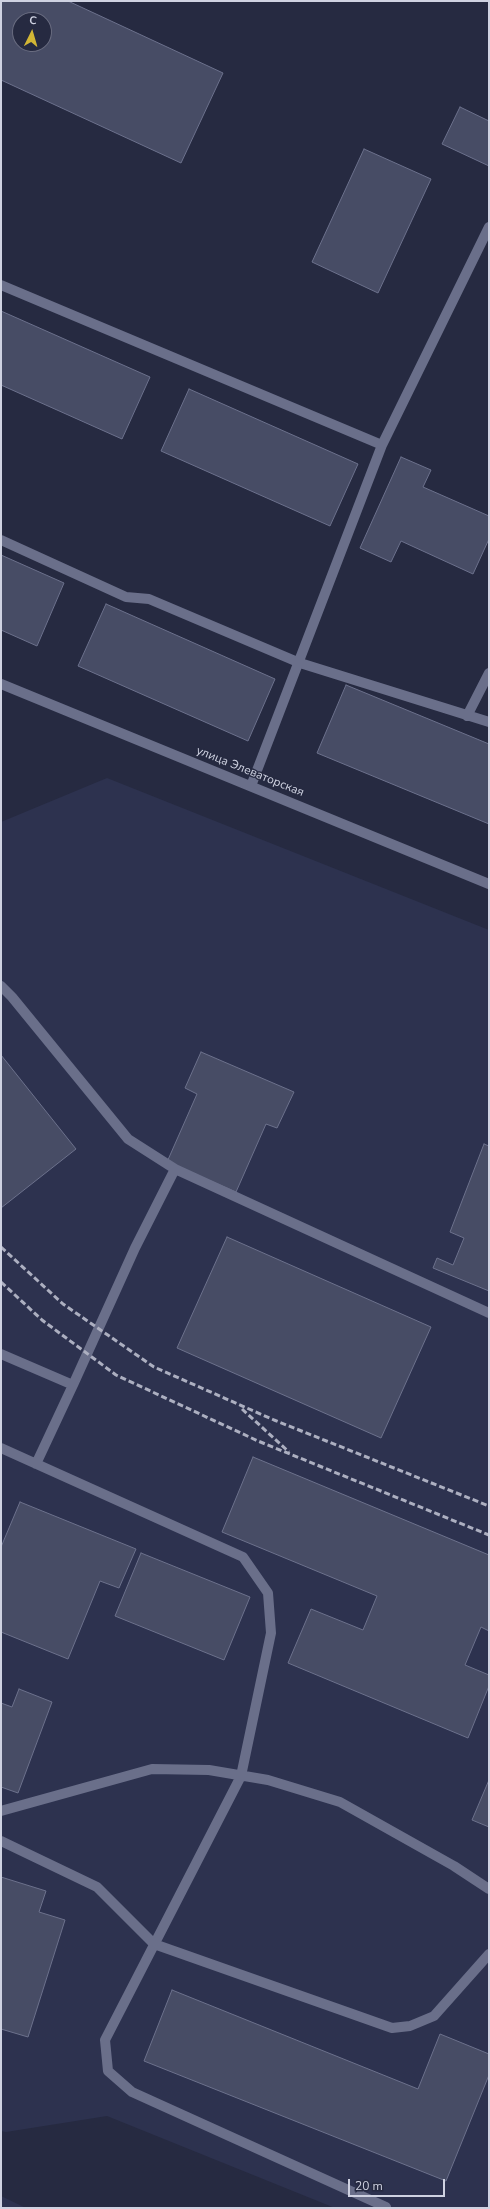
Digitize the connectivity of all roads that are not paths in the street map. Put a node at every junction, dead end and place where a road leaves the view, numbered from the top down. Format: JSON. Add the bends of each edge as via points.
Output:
{"nodes":[{"id":1,"x":489,"y":227,"type":"edge"},
{"id":2,"x":1,"y":285,"type":"edge"},
{"id":3,"x":382,"y":445,"type":"junction"},
{"id":4,"x":1,"y":540,"type":"edge"},
{"id":5,"x":300,"y":663,"type":"junction"},
{"id":6,"x":489,"y":674,"type":"edge"},
{"id":7,"x":1,"y":684,"type":"edge"},
{"id":8,"x":467,"y":716,"type":"junction"},
{"id":9,"x":489,"y":722,"type":"edge"},
{"id":10,"x":252,"y":786,"type":"junction"},
{"id":11,"x":489,"y":884,"type":"edge"},
{"id":12,"x":1,"y":986,"type":"edge"},
{"id":13,"x":175,"y":1169,"type":"junction"},
{"id":14,"x":489,"y":1313,"type":"edge"},
{"id":15,"x":1,"y":1354,"type":"edge"},
{"id":16,"x":73,"y":1384,"type":"junction"},
{"id":17,"x":1,"y":1448,"type":"edge"},
{"id":18,"x":36,"y":1464,"type":"junction"},
{"id":19,"x":241,"y":1776,"type":"junction"},
{"id":20,"x":1,"y":1811,"type":"edge"},
{"id":21,"x":1,"y":1841,"type":"edge"},
{"id":22,"x":489,"y":1889,"type":"edge"},
{"id":23,"x":154,"y":1944,"type":"junction"},
{"id":24,"x":489,"y":1954,"type":"edge"},
{"id":25,"x":386,"y":2207,"type":"dead end"}],
"edges":[{"from":1,"to":3,"type":"street"},
{"from":2,"to":3,"type":"street"},
{"from":3,"to":5,"type":"street"},
{"from":4,"to":5,"type":"street","via":[[126,597],[149,599]]},
{"from":5,"to":8,"type":"street"},
{"from":5,"to":10,"type":"street"},
{"from":6,"to":8,"type":"street"},
{"from":7,"to":10,"type":"street","name":"улица Элеваторская"},
{"from":8,"to":9,"type":"street"},
{"from":10,"to":11,"type":"street","name":"улица Элеваторская"},
{"from":12,"to":13,"type":"street","via":[[128,1139]]},
{"from":13,"to":14,"type":"street"},
{"from":13,"to":16,"type":"street","via":[[135,1248]]},
{"from":15,"to":16,"type":"street"},
{"from":16,"to":18,"type":"street"},
{"from":17,"to":18,"type":"street"},
{"from":18,"to":19,"type":"street","via":[[243,1558],[268,1593],[271,1633]]},
{"from":19,"to":20,"type":"street","via":[[210,1770],[152,1769]]},
{"from":19,"to":22,"type":"street","via":[[268,1780],[340,1802],[454,1866]]},
{"from":19,"to":23,"type":"street"},
{"from":21,"to":23,"type":"street","via":[[97,1887]]},
{"from":23,"to":24,"type":"street","via":[[392,2028],[410,2026],[434,2016]]},
{"from":23,"to":25,"type":"street","via":[[105,2040],[108,2071],[132,2092]]}]}
